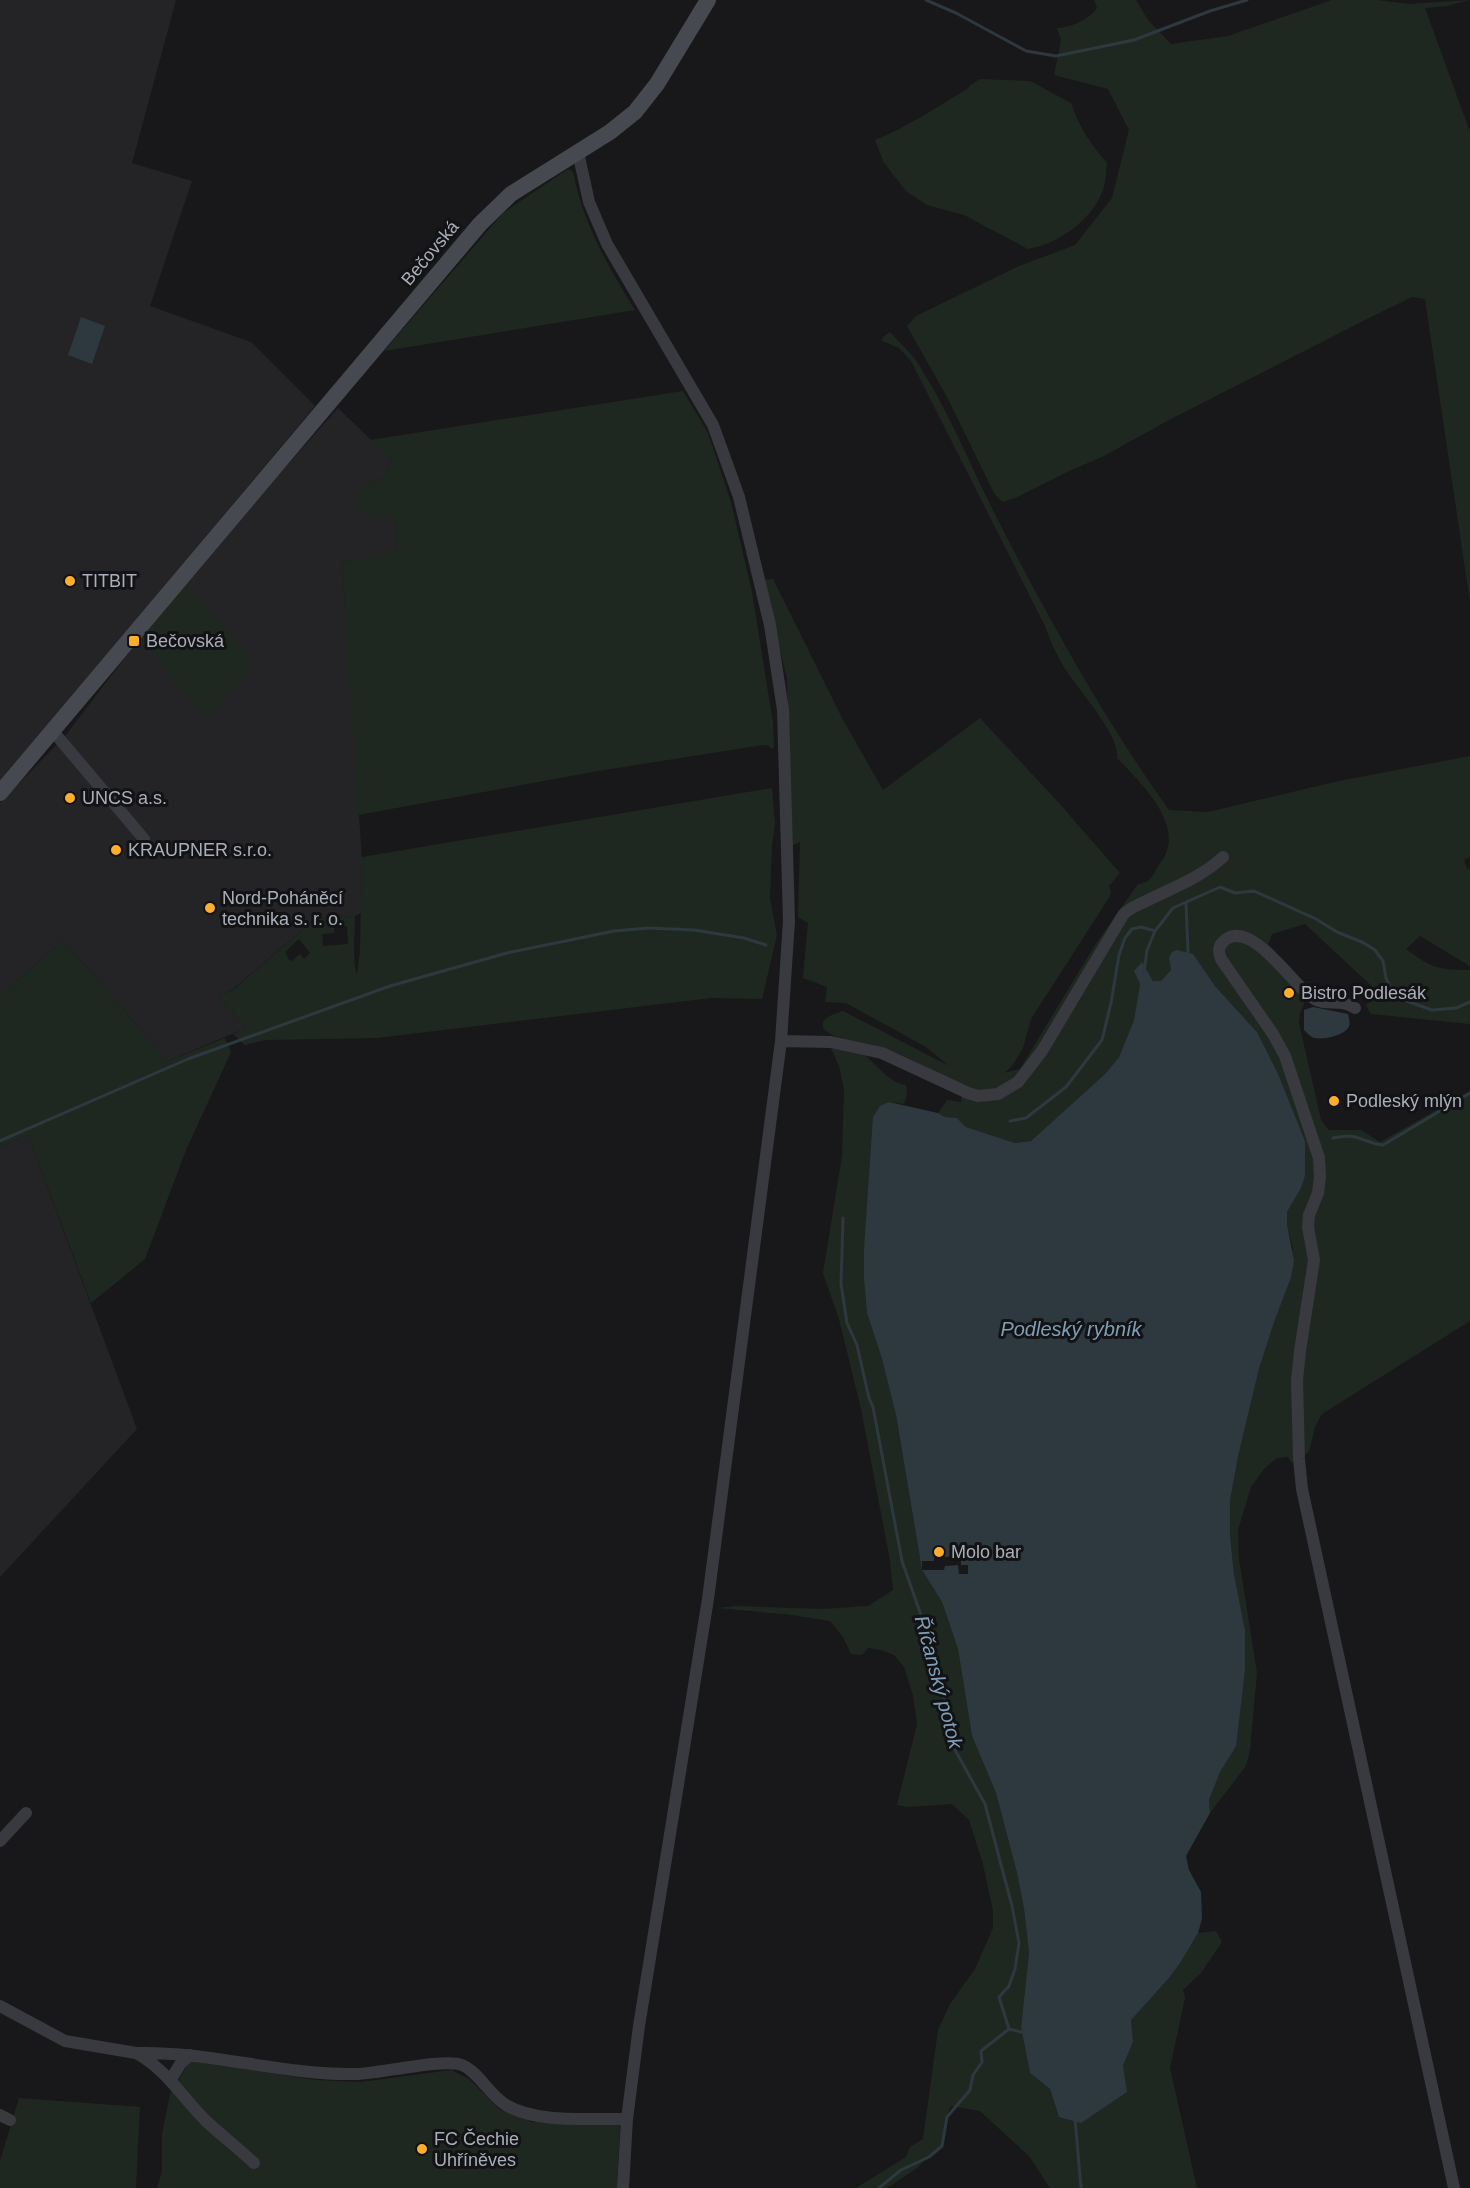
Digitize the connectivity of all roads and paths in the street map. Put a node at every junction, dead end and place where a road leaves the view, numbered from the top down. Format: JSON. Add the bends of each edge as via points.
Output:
{"nodes":[{"id":1,"x":708,"y":0,"type":"edge"},
{"id":2,"x":578,"y":152,"type":"junction"},
{"id":3,"x":52,"y":730,"type":"junction"},
{"id":4,"x":0,"y":793,"type":"edge"},
{"id":5,"x":144,"y":839,"type":"dead end"},
{"id":6,"x":1223,"y":857,"type":"dead end"},
{"id":7,"x":1355,"y":1008,"type":"dead end"},
{"id":8,"x":781,"y":1041,"type":"junction"},
{"id":9,"x":26,"y":1813,"type":"dead end"},
{"id":10,"x":0,"y":1841,"type":"edge"},
{"id":11,"x":0,"y":2006,"type":"edge"},
{"id":12,"x":136,"y":2053,"type":"junction"},
{"id":13,"x":190,"y":2055,"type":"junction"},
{"id":14,"x":171,"y":2079,"type":"junction"},
{"id":15,"x":627,"y":2120,"type":"junction"},
{"id":16,"x":254,"y":2163,"type":"dead end"},
{"id":17,"x":624,"y":2188,"type":"edge"},
{"id":18,"x":1454,"y":2188,"type":"edge"}],
"edges":[{"from":1,"to":2,"type":"street","name":"Bečovská","via":[[646,99],[623,123]]},
{"from":2,"to":3,"type":"street","name":"Bečovská","via":[[511,194],[480,224]]},
{"from":2,"to":8,"type":"street","via":[[589,202],[607,244],[713,425],[740,497],[770,625],[783,710],[789,921]]},
{"from":3,"to":4,"type":"street","name":"Bečovská"},
{"from":3,"to":5,"type":"street"},
{"from":6,"to":8,"type":"street","via":[[1214,866],[1131,907],[1123,915],[1042,1051],[1018,1082],[998,1094],[968,1093],[882,1053],[831,1042]]},
{"from":7,"to":18,"type":"street","via":[[1345,1001],[1327,1003],[1308,996],[1277,961],[1249,939],[1230,937],[1221,944],[1219,953],[1226,968],[1285,1056],[1319,1158],[1318,1193],[1308,1227],[1314,1260],[1298,1380],[1302,1489]]},
{"from":8,"to":15,"type":"street","via":[[708,1599]]},
{"from":9,"to":10,"type":"street"},
{"from":11,"to":12,"type":"street","via":[[65,2041]]},
{"from":12,"to":13,"type":"street"},
{"from":12,"to":14,"type":"street"},
{"from":13,"to":14,"type":"street"},
{"from":13,"to":15,"type":"street","via":[[318,2074],[461,2065],[491,2094],[518,2111],[539,2117]]},
{"from":14,"to":16,"type":"street","via":[[205,2120]]},
{"from":15,"to":17,"type":"street"}]}
